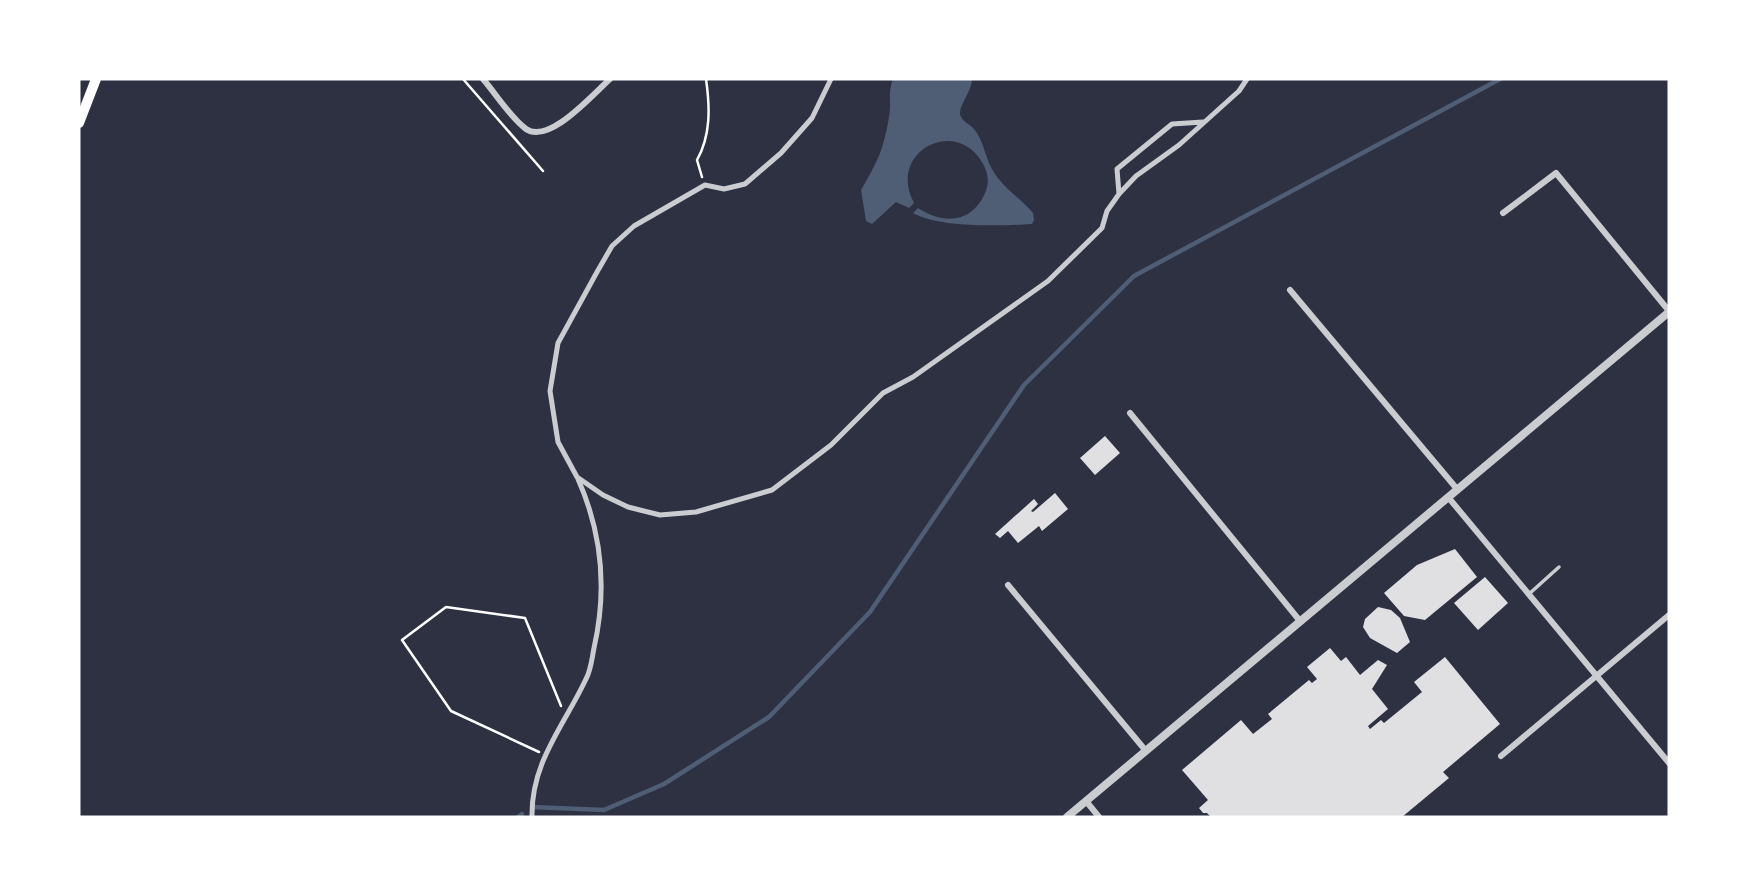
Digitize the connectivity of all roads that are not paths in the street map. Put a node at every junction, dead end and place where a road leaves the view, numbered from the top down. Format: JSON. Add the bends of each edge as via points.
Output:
{"nodes":[{"id":1,"x":96,"y":79,"type":"edge"},
{"id":2,"x":483,"y":79,"type":"edge"},
{"id":3,"x":610,"y":79,"type":"edge"},
{"id":4,"x":831,"y":79,"type":"edge"},
{"id":5,"x":1247,"y":79,"type":"edge"},
{"id":6,"x":79,"y":122,"type":"edge"},
{"id":7,"x":1203,"y":122,"type":"junction"},
{"id":8,"x":1119,"y":194,"type":"junction"},
{"id":9,"x":1503,"y":213,"type":"dead end"},
{"id":10,"x":1290,"y":290,"type":"dead end"},
{"id":11,"x":1669,"y":312,"type":"edge"},
{"id":12,"x":1130,"y":413,"type":"dead end"},
{"id":13,"x":577,"y":477,"type":"junction"},
{"id":14,"x":1457,"y":489,"type":"junction"},
{"id":15,"x":1448,"y":497,"type":"junction"},
{"id":16,"x":1559,"y":567,"type":"dead end"},
{"id":17,"x":1007,"y":585,"type":"dead end"},
{"id":18,"x":1529,"y":594,"type":"junction"},
{"id":19,"x":1669,"y":615,"type":"edge"},
{"id":20,"x":1300,"y":621,"type":"junction"},
{"id":21,"x":1597,"y":676,"type":"junction"},
{"id":22,"x":1146,"y":751,"type":"junction"},
{"id":23,"x":1501,"y":756,"type":"dead end"},
{"id":24,"x":1669,"y":763,"type":"edge"},
{"id":25,"x":1086,"y":802,"type":"junction"},
{"id":26,"x":532,"y":815,"type":"edge"},
{"id":27,"x":1067,"y":817,"type":"edge"},
{"id":28,"x":1099,"y":817,"type":"edge"}],
"edges":[{"from":1,"to":6,"type":"main road"},
{"from":2,"to":3,"type":"street","via":[[527,130],[538,134],[560,123]]},
{"from":4,"to":13,"type":"street","via":[[812,118],[745,184],[705,186],[634,226],[612,246],[558,343],[550,391],[558,442]]},
{"from":5,"to":7,"type":"street"},
{"from":7,"to":8,"type":"street"},
{"from":7,"to":8,"type":"street","via":[[1172,124],[1117,169]]},
{"from":8,"to":13,"type":"street","via":[[1101,228],[1048,281],[914,377],[883,393],[831,445],[772,490],[696,512],[660,515],[628,507]]},
{"from":9,"to":11,"type":"street","via":[[1556,173]]},
{"from":10,"to":14,"type":"street"},
{"from":11,"to":14,"type":"street"},
{"from":12,"to":20,"type":"street"},
{"from":13,"to":26,"type":"street","via":[[598,538],[601,616],[588,676],[535,781]]},
{"from":14,"to":15,"type":"street"},
{"from":15,"to":18,"type":"street"},
{"from":15,"to":20,"type":"street"},
{"from":16,"to":18,"type":"lane"},
{"from":17,"to":22,"type":"street"},
{"from":18,"to":21,"type":"street"},
{"from":19,"to":21,"type":"street"},
{"from":20,"to":22,"type":"street"},
{"from":21,"to":23,"type":"street"},
{"from":21,"to":24,"type":"street"},
{"from":22,"to":25,"type":"street"},
{"from":25,"to":27,"type":"street"},
{"from":25,"to":28,"type":"street"}]}
